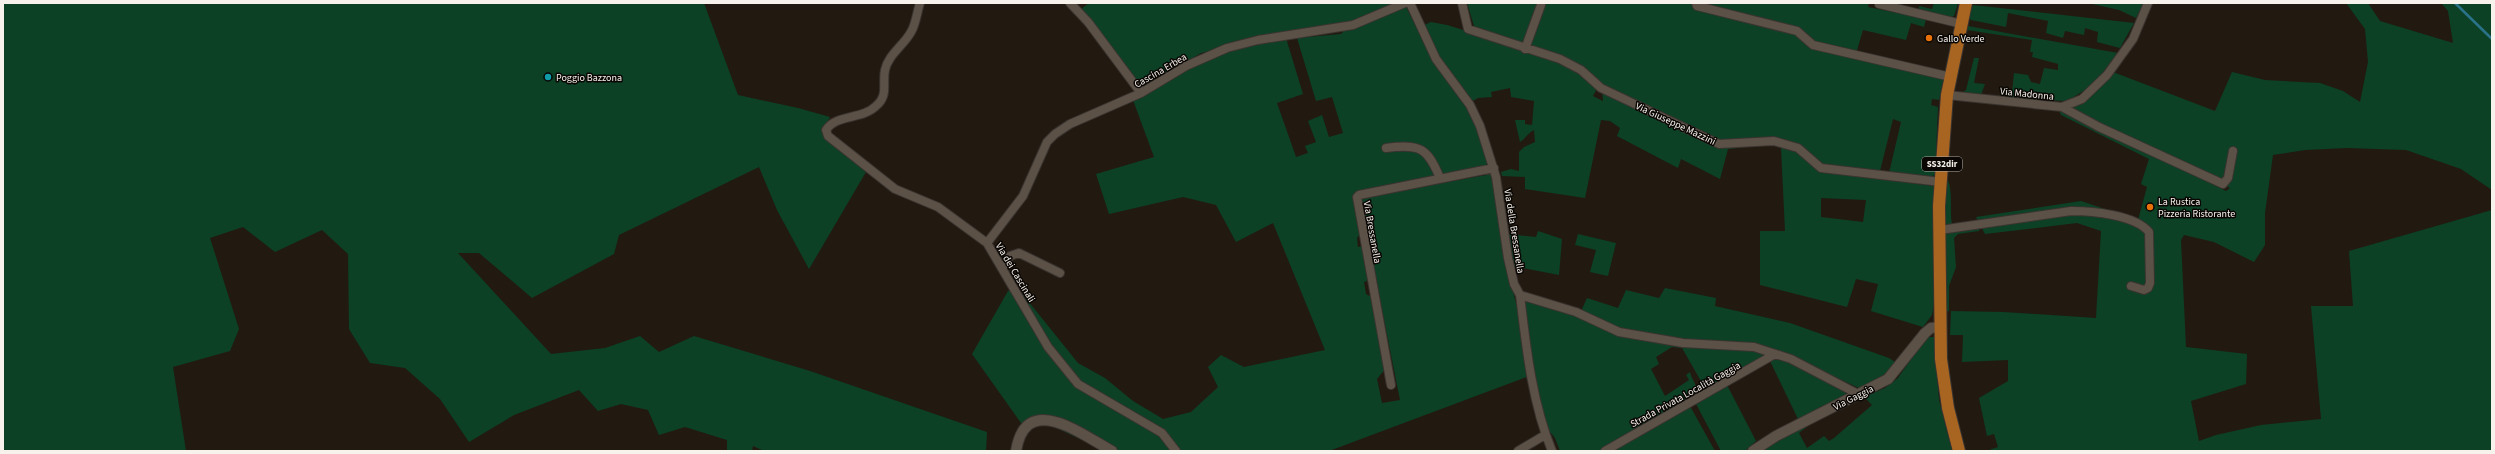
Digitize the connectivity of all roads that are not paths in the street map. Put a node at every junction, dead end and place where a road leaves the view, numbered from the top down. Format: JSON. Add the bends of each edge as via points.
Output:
{"nodes":[{"id":1,"x":920,"y":3,"type":"edge"},
{"id":2,"x":1070,"y":3,"type":"edge"},
{"id":3,"x":1405,"y":3,"type":"edge"},
{"id":4,"x":1410,"y":3,"type":"edge"},
{"id":5,"x":1462,"y":3,"type":"edge"},
{"id":6,"x":1966,"y":3,"type":"edge"},
{"id":7,"x":2148,"y":3,"type":"edge"},
{"id":8,"x":1697,"y":4,"type":"edge"},
{"id":9,"x":1879,"y":4,"type":"dead end"},
{"id":10,"x":1541,"y":5,"type":"dead end"},
{"id":11,"x":1962,"y":24,"type":"junction"},
{"id":12,"x":1525,"y":49,"type":"junction"},
{"id":13,"x":1951,"y":77,"type":"junction"},
{"id":14,"x":1141,"y":94,"type":"junction"},
{"id":15,"x":1947,"y":95,"type":"junction"},
{"id":16,"x":2062,"y":107,"type":"junction"},
{"id":17,"x":1386,"y":148,"type":"dead end"},
{"id":18,"x":2232,"y":151,"type":"dead end"},
{"id":19,"x":1494,"y":168,"type":"junction"},
{"id":20,"x":1440,"y":178,"type":"junction"},
{"id":21,"x":1941,"y":182,"type":"junction"},
{"id":22,"x":1940,"y":230,"type":"junction"},
{"id":23,"x":987,"y":243,"type":"junction"},
{"id":24,"x":1003,"y":267,"type":"junction"},
{"id":25,"x":1060,"y":273,"type":"dead end"},
{"id":26,"x":2131,"y":286,"type":"dead end"},
{"id":27,"x":1520,"y":295,"type":"junction"},
{"id":28,"x":1940,"y":326,"type":"junction"},
{"id":29,"x":1775,"y":354,"type":"junction"},
{"id":30,"x":1391,"y":385,"type":"dead end"},
{"id":31,"x":1858,"y":394,"type":"junction"},
{"id":32,"x":1545,"y":435,"type":"junction"},
{"id":33,"x":1016,"y":451,"type":"edge"},
{"id":34,"x":1112,"y":451,"type":"edge"},
{"id":35,"x":1176,"y":451,"type":"edge"},
{"id":36,"x":1518,"y":451,"type":"edge"},
{"id":37,"x":1552,"y":451,"type":"edge"},
{"id":38,"x":1605,"y":451,"type":"edge"},
{"id":39,"x":1753,"y":451,"type":"edge"},
{"id":40,"x":1960,"y":451,"type":"edge"}],
"edges":[{"from":1,"to":23,"type":"street","name":"Via dei Cascinali","via":[[911,32],[885,70],[886,91],[883,99],[865,115],[834,122],[826,130],[828,136],[895,189],[938,207]]},
{"from":2,"to":14,"type":"street","via":[[1088,22]]},
{"from":3,"to":14,"type":"street","name":"Cascina Erbea","via":[[1353,25],[1258,40],[1228,48],[1186,66]]},
{"from":4,"to":19,"type":"street","name":"Via della Bressanella","via":[[1436,59],[1470,104]]},
{"from":5,"to":12,"type":"street","name":"Via Giuseppe Mazzini","via":[[1468,29]]},
{"from":6,"to":11,"type":"main road","number":"SS32dir"},
{"from":7,"to":16,"type":"street","name":"Via Madonna","via":[[2133,39],[2107,75],[2082,99]]},
{"from":8,"to":13,"type":"street","via":[[1797,31],[1813,45]]},
{"from":9,"to":11,"type":"street"},
{"from":10,"to":12,"type":"street"},
{"from":11,"to":13,"type":"main road","number":"SS32dir"},
{"from":12,"to":21,"type":"street","name":"Via Giuseppe Mazzini","via":[[1560,59],[1581,70],[1601,88],[1719,144],[1774,141],[1798,148],[1821,168]]},
{"from":13,"to":15,"type":"main road","number":"SS32dir"},
{"from":14,"to":23,"type":"street","name":"Cascina Erbea","via":[[1080,118],[1055,134],[1042,150],[1023,196]]},
{"from":15,"to":16,"type":"street","name":"Via Madonna"},
{"from":15,"to":21,"type":"main road","number":"SS32dir"},
{"from":16,"to":18,"type":"street","via":[[2099,127],[2223,184],[2228,178]]},
{"from":17,"to":20,"type":"street","via":[[1406,145],[1422,150],[1432,158]]},
{"from":19,"to":20,"type":"street","name":"Via Bressanella"},
{"from":19,"to":27,"type":"street","name":"Via della Bressanella","via":[[1508,258],[1514,284]]},
{"from":20,"to":30,"type":"street","name":"Via Bressanella","via":[[1359,195],[1356,200]]},
{"from":21,"to":22,"type":"main road","number":"SS32dir"},
{"from":22,"to":26,"type":"street","via":[[2072,211],[2094,211],[2128,220],[2146,228],[2150,240],[2150,283],[2144,290]]},
{"from":22,"to":28,"type":"main road","number":"SS32dir"},
{"from":23,"to":24,"type":"street","name":"Via dei Cascinali"},
{"from":24,"to":25,"type":"street","via":[[1010,256],[1019,253]]},
{"from":24,"to":35,"type":"street","name":"Via dei Cascinali","via":[[1048,347],[1078,384],[1162,432]]},
{"from":27,"to":29,"type":"street","via":[[1576,312],[1619,332],[1683,343],[1754,347]]},
{"from":27,"to":32,"type":"street","via":[[1528,358]]},
{"from":28,"to":31,"type":"street","name":"Via Gaggia","via":[[1925,333],[1888,378]]},
{"from":28,"to":40,"type":"main road","number":"SS32dir","via":[[1944,385]]},
{"from":29,"to":31,"type":"street","via":[[1826,376]]},
{"from":29,"to":38,"type":"street","name":"Strada Privata Località Gaggia"},
{"from":31,"to":39,"type":"street","name":"Via Gaggia","via":[[1776,436]]},
{"from":32,"to":36,"type":"street"},
{"from":32,"to":37,"type":"street"},
{"from":33,"to":34,"type":"street","via":[[1022,429],[1028,423],[1042,419],[1073,430]]}]}
